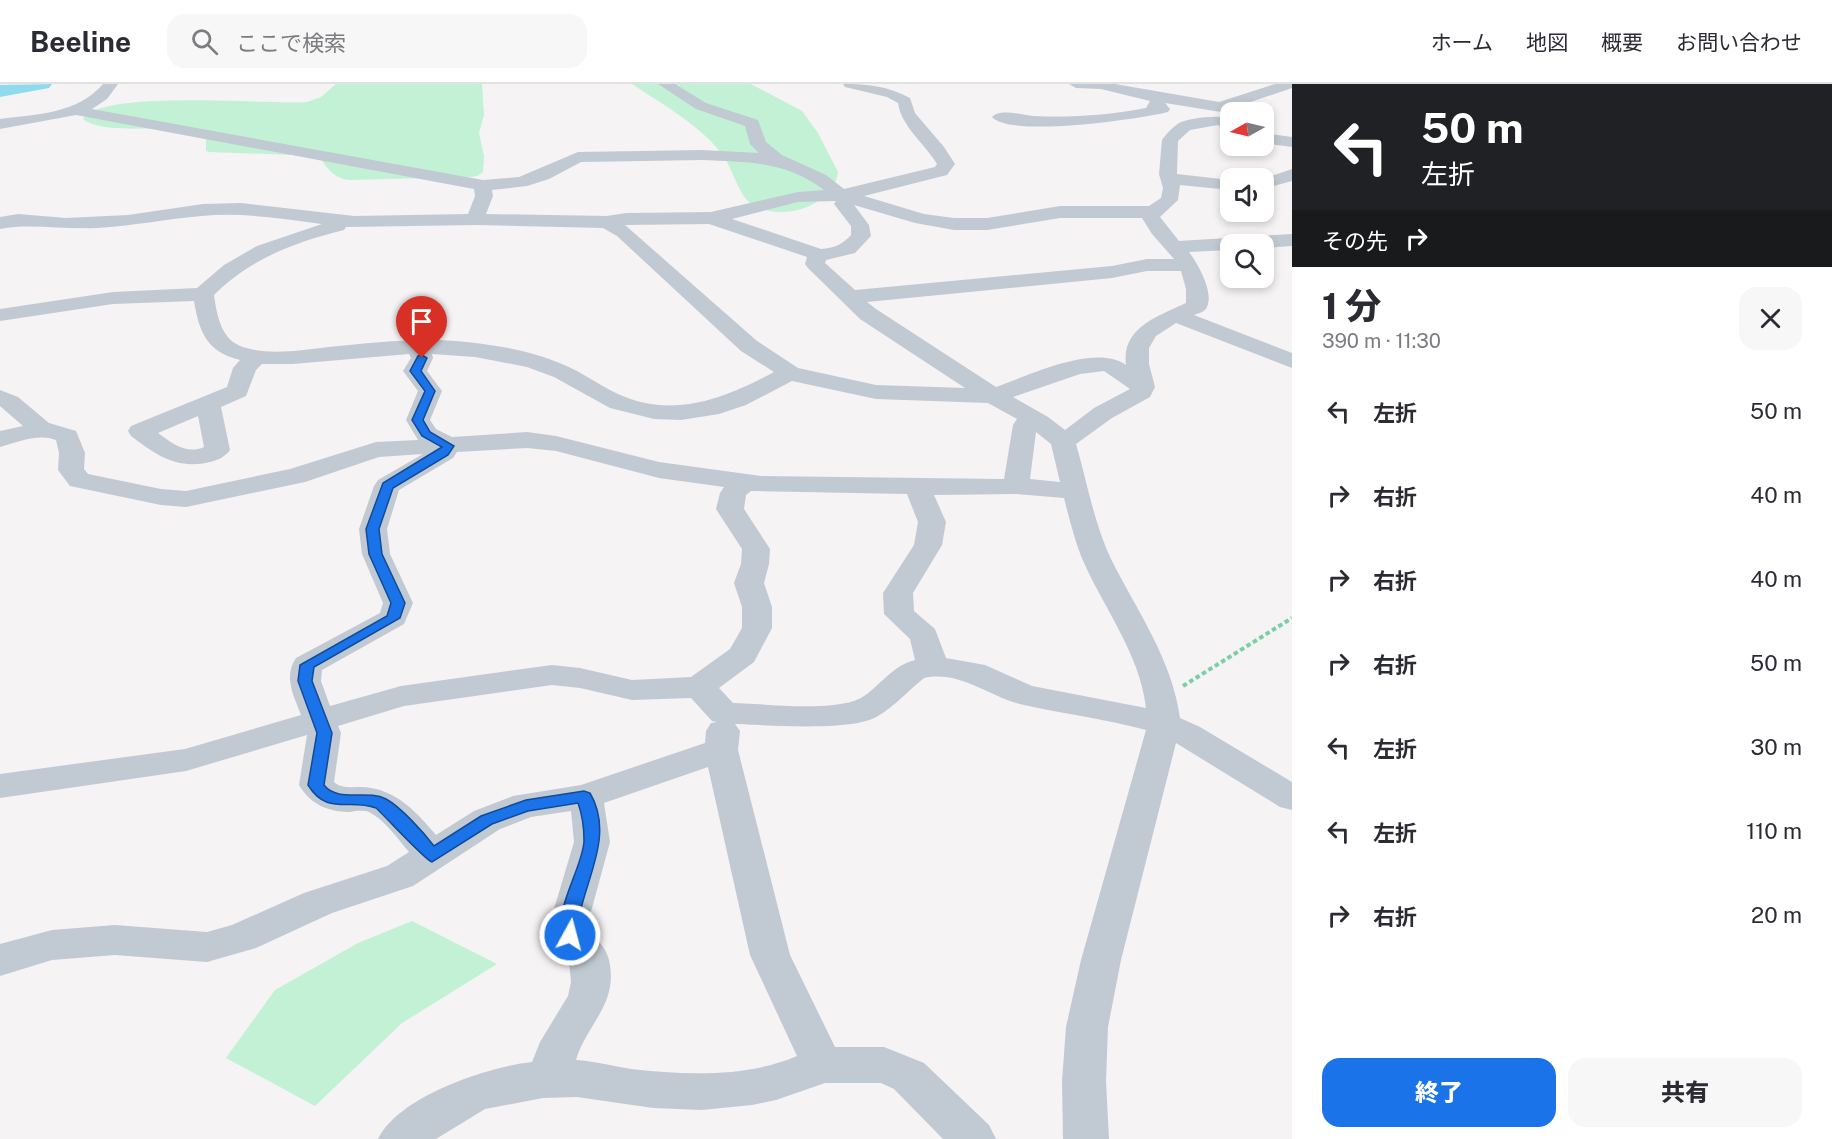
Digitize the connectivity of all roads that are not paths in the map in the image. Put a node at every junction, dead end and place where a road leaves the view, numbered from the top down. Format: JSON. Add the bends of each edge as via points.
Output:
{"nodes":[{"id":1,"x":111,"y":84,"type":"edge"},
{"id":2,"x":665,"y":84,"type":"edge"},
{"id":3,"x":850,"y":84,"type":"edge"},
{"id":4,"x":1076,"y":84,"type":"edge"},
{"id":5,"x":1093,"y":84,"type":"edge"},
{"id":6,"x":1291,"y":84,"type":"edge"},
{"id":7,"x":1165,"y":99,"type":"junction"},
{"id":8,"x":1235,"y":102,"type":"edge"},
{"id":9,"x":79,"y":111,"type":"junction"},
{"id":10,"x":1000,"y":117,"type":"dead end"},
{"id":11,"x":1220,"y":117,"type":"edge"},
{"id":12,"x":1106,"y":118,"type":"junction"},
{"id":13,"x":1220,"y":119,"type":"edge"},
{"id":14,"x":0,"y":124,"type":"edge"},
{"id":15,"x":1129,"y":130,"type":"dead end"},
{"id":16,"x":1149,"y":136,"type":"dead end"},
{"id":17,"x":1274,"y":140,"type":"edge"},
{"id":18,"x":1170,"y":141,"type":"junction"},
{"id":19,"x":1292,"y":142,"type":"edge"},
{"id":20,"x":781,"y":161,"type":"junction"},
{"id":21,"x":1292,"y":174,"type":"edge"},
{"id":22,"x":1170,"y":179,"type":"junction"},
{"id":23,"x":1274,"y":182,"type":"edge"},
{"id":24,"x":1220,"y":184,"type":"edge"},
{"id":25,"x":483,"y":185,"type":"junction"},
{"id":26,"x":846,"y":197,"type":"junction"},
{"id":27,"x":1153,"y":212,"type":"junction"},
{"id":28,"x":711,"y":218,"type":"junction"},
{"id":29,"x":475,"y":219,"type":"junction"},
{"id":30,"x":354,"y":222,"type":"junction"},
{"id":31,"x":607,"y":222,"type":"junction"},
{"id":32,"x":0,"y":223,"type":"edge"},
{"id":33,"x":1292,"y":240,"type":"edge"},
{"id":34,"x":1176,"y":247,"type":"junction"},
{"id":35,"x":818,"y":255,"type":"junction"},
{"id":36,"x":1188,"y":264,"type":"junction"},
{"id":37,"x":203,"y":294,"type":"junction"},
{"id":38,"x":852,"y":297,"type":"junction"},
{"id":39,"x":0,"y":315,"type":"edge"},
{"id":40,"x":1177,"y":316,"type":"junction"},
{"id":41,"x":419,"y":349,"type":"junction"},
{"id":42,"x":256,"y":358,"type":"junction"},
{"id":43,"x":1292,"y":361,"type":"edge"},
{"id":44,"x":790,"y":373,"type":"junction"},
{"id":45,"x":1143,"y":387,"type":"junction"},
{"id":46,"x":993,"y":396,"type":"junction"},
{"id":47,"x":0,"y":397,"type":"edge"},
{"id":48,"x":208,"y":404,"type":"dead end"},
{"id":49,"x":1033,"y":419,"type":"junction"},
{"id":50,"x":41,"y":429,"type":"junction"},
{"id":51,"x":0,"y":439,"type":"edge"},
{"id":52,"x":1063,"y":441,"type":"junction"},
{"id":53,"x":449,"y":446,"type":"junction"},
{"id":54,"x":745,"y":482,"type":"junction"},
{"id":55,"x":917,"y":486,"type":"junction"},
{"id":56,"x":1016,"y":486,"type":"junction"},
{"id":57,"x":1076,"y":491,"type":"junction"},
{"id":58,"x":933,"y":666,"type":"junction"},
{"id":59,"x":699,"y":687,"type":"junction"},
{"id":60,"x":1162,"y":708,"type":"junction"},
{"id":61,"x":321,"y":720,"type":"junction"},
{"id":62,"x":723,"y":732,"type":"junction"},
{"id":63,"x":0,"y":786,"type":"edge"},
{"id":64,"x":584,"y":797,"type":"junction"},
{"id":65,"x":1292,"y":798,"type":"edge"},
{"id":66,"x":432,"y":855,"type":"junction"},
{"id":67,"x":0,"y":960,"type":"edge"},
{"id":68,"x":822,"y":1065,"type":"junction"},
{"id":69,"x":551,"y":1079,"type":"junction"},
{"id":70,"x":401,"y":1139,"type":"edge"},
{"id":71,"x":973,"y":1139,"type":"edge"},
{"id":72,"x":1086,"y":1139,"type":"edge"}],
"edges":[{"from":1,"to":9,"type":"street","via":[[95,103]]},
{"from":2,"to":20,"type":"street","via":[[701,106],[752,123],[758,144]]},
{"from":3,"to":26,"type":"street","via":[[905,101],[907,114],[945,164],[941,171],[925,177]]},
{"from":4,"to":5,"type":"street"},
{"from":5,"to":7,"type":"street"},
{"from":6,"to":8,"type":"street"},
{"from":7,"to":11,"type":"street"},
{"from":7,"to":12,"type":"street","via":[[1153,106],[1162,109]]},
{"from":9,"to":14,"type":"street"},
{"from":9,"to":25,"type":"street"},
{"from":10,"to":12,"type":"street","via":[[1036,121]]},
{"from":12,"to":15,"type":"street"},
{"from":13,"to":18,"type":"street","via":[[1185,126]]},
{"from":16,"to":18,"type":"street"},
{"from":17,"to":19,"type":"street"},
{"from":18,"to":22,"type":"street"},
{"from":20,"to":25,"type":"street","via":[[702,155],[578,157],[521,182]]},
{"from":20,"to":26,"type":"street","via":[[820,179]]},
{"from":21,"to":23,"type":"street"},
{"from":22,"to":24,"type":"street"},
{"from":22,"to":27,"type":"street","via":[[1168,200]]},
{"from":25,"to":29,"type":"street","via":[[484,196]]},
{"from":26,"to":27,"type":"street","via":[[954,224],[987,224],[1060,212]]},
{"from":26,"to":28,"type":"street","via":[[798,197]]},
{"from":26,"to":35,"type":"street","via":[[843,204],[860,225],[861,236],[853,248]]},
{"from":27,"to":34,"type":"street","via":[[1151,217],[1159,232]]},
{"from":28,"to":31,"type":"street"},
{"from":28,"to":35,"type":"street"},
{"from":29,"to":30,"type":"street"},
{"from":29,"to":31,"type":"street"},
{"from":30,"to":32,"type":"street","via":[[241,209],[66,224],[18,220]]},
{"from":30,"to":37,"type":"street","via":[[292,239],[235,265]]},
{"from":31,"to":44,"type":"street","via":[[624,232],[749,346]]},
{"from":33,"to":34,"type":"street"},
{"from":34,"to":36,"type":"street"},
{"from":35,"to":38,"type":"street","via":[[815,264]]},
{"from":36,"to":38,"type":"street"},
{"from":36,"to":40,"type":"street","via":[[1198,286],[1197,306]]},
{"from":37,"to":39,"type":"street","via":[[113,298]]},
{"from":37,"to":42,"type":"street","via":[[218,343]]},
{"from":38,"to":46,"type":"street","via":[[896,334]]},
{"from":40,"to":43,"type":"street"},
{"from":40,"to":45,"type":"street","via":[[1150,327],[1139,340],[1137,361]]},
{"from":41,"to":42,"type":"street"},
{"from":41,"to":44,"type":"street","via":[[473,350],[532,361],[556,369],[611,399],[656,413],[723,407]]},
{"from":41,"to":53,"type":"street","via":[[422,358],[415,371],[430,391],[418,420],[426,434]]},
{"from":42,"to":48,"type":"street","via":[[244,368],[238,391]]},
{"from":44,"to":46,"type":"street","via":[[876,392]]},
{"from":45,"to":46,"type":"street","via":[[1114,367],[1092,364]]},
{"from":45,"to":52,"type":"street","via":[[1142,392]]},
{"from":46,"to":49,"type":"street"},
{"from":47,"to":50,"type":"street"},
{"from":49,"to":52,"type":"street"},
{"from":49,"to":56,"type":"street","via":[[1025,425]]},
{"from":50,"to":51,"type":"street"},
{"from":50,"to":53,"type":"street","via":[[57,430],[67,436],[71,470],[79,480],[186,500],[296,476],[376,450]]},
{"from":52,"to":57,"type":"street"},
{"from":53,"to":54,"type":"street","via":[[527,440],[659,470]]},
{"from":53,"to":61,"type":"street","via":[[444,453],[387,486],[373,529],[376,554],[398,603],[393,618],[307,665],[305,681]]},
{"from":54,"to":55,"type":"street"},
{"from":54,"to":59,"type":"street","via":[[733,493],[729,509],[756,549],[749,583],[757,607],[757,628],[743,655]]},
{"from":55,"to":56,"type":"street"},
{"from":55,"to":58,"type":"street","via":[[932,522],[928,545],[898,593],[899,614],[924,636]]},
{"from":56,"to":57,"type":"street"},
{"from":57,"to":60,"type":"street","via":[[1096,557],[1150,663]]},
{"from":58,"to":60,"type":"street","via":[[974,672],[1024,695],[1127,714]]},
{"from":58,"to":62,"type":"street","via":[[914,670],[865,710]]},
{"from":59,"to":61,"type":"street","via":[[632,690],[552,675],[401,696]]},
{"from":59,"to":62,"type":"street"},
{"from":60,"to":65,"type":"street","via":[[1188,735]]},
{"from":60,"to":72,"type":"street","via":[[1087,1027]]},
{"from":61,"to":63,"type":"street","via":[[186,760]]},
{"from":61,"to":66,"type":"street","via":[[324,733],[316,785],[324,795],[382,804]]},
{"from":62,"to":64,"type":"street"},
{"from":62,"to":68,"type":"street","via":[[770,955]]},
{"from":64,"to":66,"type":"street","via":[[526,806],[487,820]]},
{"from":64,"to":69,"type":"street","via":[[592,842],[570,919],[570,935],[589,958],[591,982],[588,998],[555,1055]]},
{"from":66,"to":67,"type":"street","via":[[400,876],[207,947],[115,940],[52,945]]},
{"from":68,"to":69,"type":"street","via":[[798,1077],[689,1092]]},
{"from":68,"to":71,"type":"street","via":[[884,1065],[909,1076]]},
{"from":69,"to":70,"type":"street","via":[[492,1089],[460,1100]]}]}
